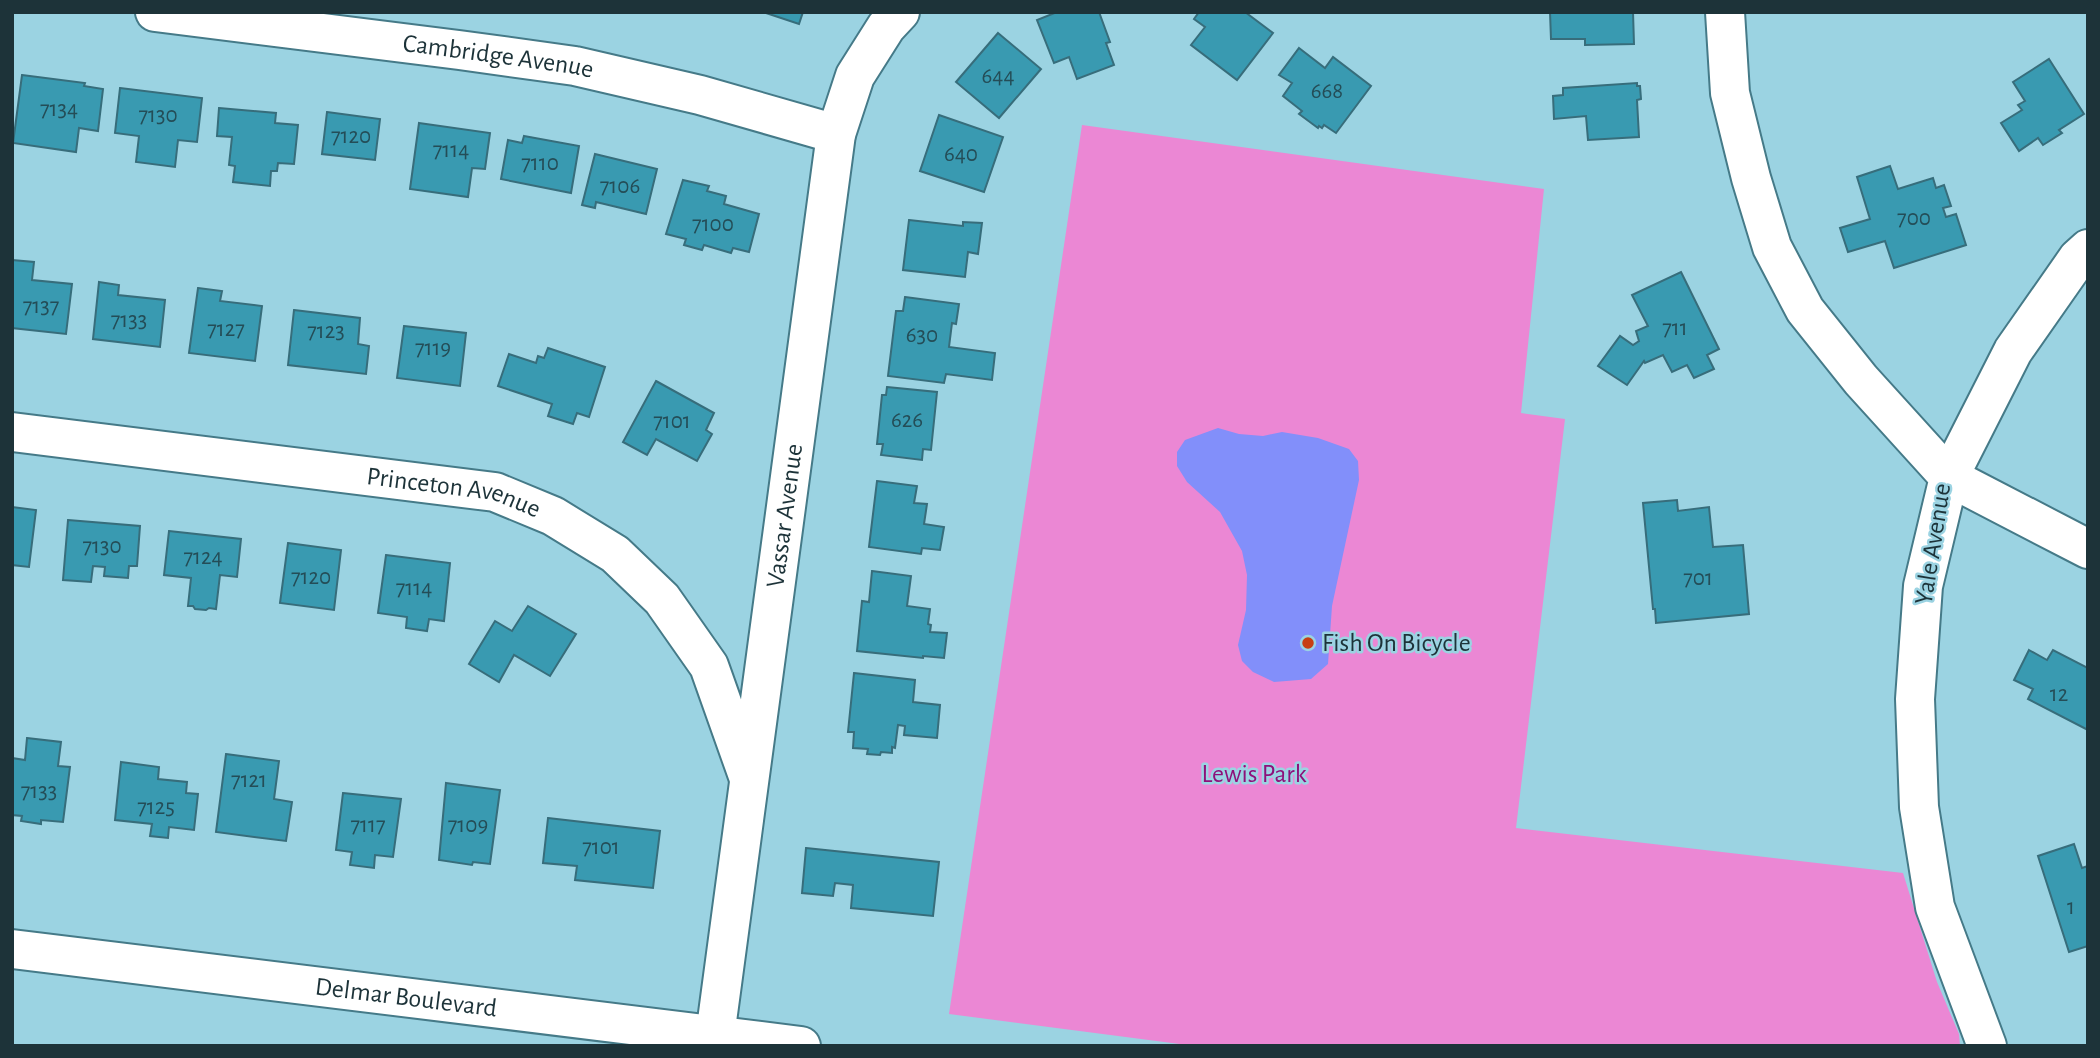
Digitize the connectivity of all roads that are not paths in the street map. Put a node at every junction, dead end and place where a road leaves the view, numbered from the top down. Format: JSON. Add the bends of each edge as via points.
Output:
{"nodes":[{"id":1,"x":155,"y":12,"type":"edge"},
{"id":2,"x":900,"y":12,"type":"edge"},
{"id":3,"x":1726,"y":12,"type":"edge"},
{"id":4,"x":836,"y":134,"type":"junction"},
{"id":5,"x":2088,"y":249,"type":"edge"},
{"id":6,"x":12,"y":432,"type":"edge"},
{"id":7,"x":1949,"y":477,"type":"junction"},
{"id":8,"x":2088,"y":549,"type":"edge"},
{"id":9,"x":749,"y":781,"type":"junction"},
{"id":10,"x":12,"y":949,"type":"edge"},
{"id":11,"x":715,"y":1036,"type":"junction"},
{"id":12,"x":801,"y":1046,"type":"edge"},
{"id":13,"x":1987,"y":1046,"type":"edge"}],
"edges":[{"from":1,"to":4,"type":"street","name":"Cambridge Avenue","via":[[575,66]]},
{"from":2,"to":4,"type":"street","name":"Vassar Avenue","via":[[855,76]]},
{"from":3,"to":7,"type":"street","name":"Yale Avenue","via":[[1730,93],[1772,247],[1805,310]]},
{"from":4,"to":9,"type":"street","name":"Vassar Avenue"},
{"from":5,"to":7,"type":"street","via":[[2013,351]]},
{"from":6,"to":9,"type":"street","name":"Princeton Avenue","via":[[495,492],[553,516],[615,554],[662,599],[709,666]]},
{"from":7,"to":8,"type":"street"},
{"from":7,"to":13,"type":"street","name":"Yale Avenue","via":[[1923,586],[1915,699],[1919,807],[1935,907]]},
{"from":9,"to":11,"type":"street","name":"Vassar Avenue"},
{"from":10,"to":11,"type":"street","name":"Delmar Boulevard"},
{"from":11,"to":12,"type":"street","name":"Delmar Boulevard"}]}
